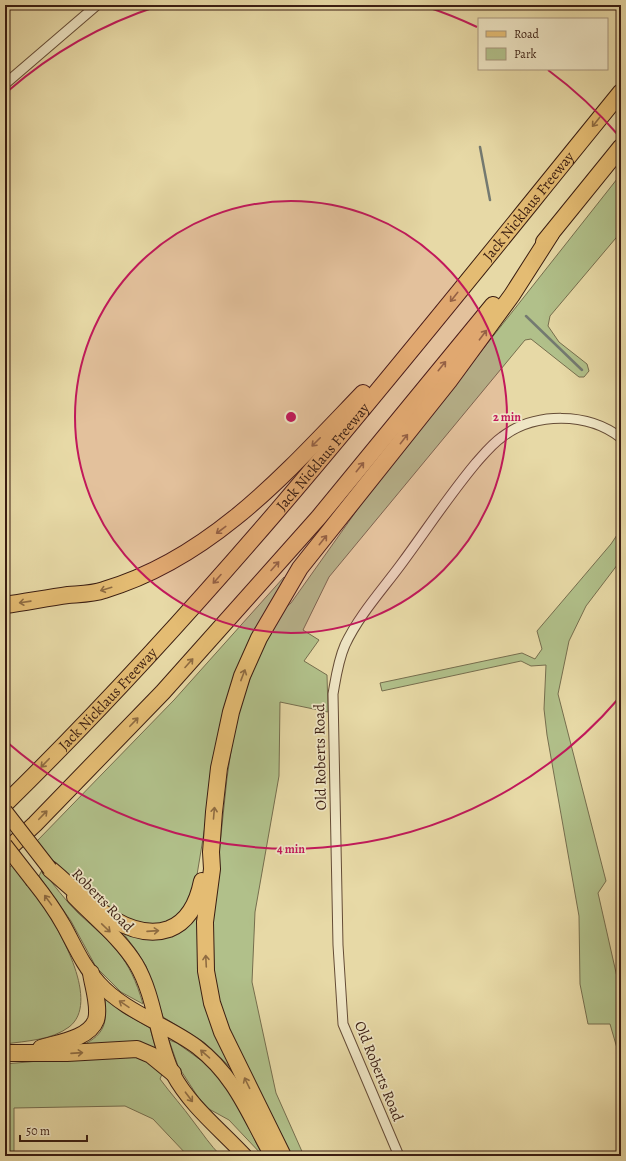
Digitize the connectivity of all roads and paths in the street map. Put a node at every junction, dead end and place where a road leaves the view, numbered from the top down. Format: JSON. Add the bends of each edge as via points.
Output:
{"nodes":[{"id":1,"x":97,"y":5,"type":"edge"},
{"id":2,"x":5,"y":84,"type":"edge"},
{"id":3,"x":621,"y":92,"type":"edge"},
{"id":4,"x":621,"y":147,"type":"edge"},
{"id":5,"x":551,"y":234,"type":"junction"},
{"id":6,"x":432,"y":324,"type":"junction"},
{"id":7,"x":621,"y":438,"type":"edge"},
{"id":8,"x":5,"y":605,"type":"edge"},
{"id":9,"x":5,"y":804,"type":"edge"},
{"id":10,"x":5,"y":811,"type":"edge"},
{"id":11,"x":5,"y":845,"type":"edge"},
{"id":12,"x":5,"y":852,"type":"edge"},
{"id":13,"x":211,"y":852,"type":"junction"},
{"id":14,"x":50,"y":869,"type":"junction"},
{"id":15,"x":91,"y":973,"type":"junction"},
{"id":16,"x":157,"y":1024,"type":"junction"},
{"id":17,"x":7,"y":1053,"type":"edge"},
{"id":18,"x":173,"y":1073,"type":"junction"},
{"id":19,"x":245,"y":1156,"type":"edge"},
{"id":20,"x":272,"y":1156,"type":"edge"},
{"id":21,"x":283,"y":1156,"type":"edge"},
{"id":22,"x":399,"y":1156,"type":"edge"}],
"edges":[{"from":1,"to":2,"type":"street"},
{"from":3,"to":6,"type":"highway","name":"Jack Nicklaus Freeway","one_way":true},
{"from":4,"to":5,"type":"highway"},
{"from":12,"to":5,"type":"highway","one_way":true,"via":[[163,692],[319,517]]},
{"from":13,"to":5,"type":"highway","one_way":true,"via":[[219,768],[225,737],[242,676],[259,638],[300,568],[449,381],[512,295]]},
{"from":6,"to":8,"type":"highway","one_way":true,"via":[[281,477],[242,513],[196,548],[169,564],[102,591]]},
{"from":6,"to":9,"type":"highway","name":"Jack Nicklaus Freeway","one_way":true,"via":[[295,491],[140,665]]},
{"from":7,"to":22,"type":"street","name":"Old Roberts Road","via":[[600,426],[563,419],[524,425],[501,437],[465,476],[355,628],[339,660],[334,704],[338,945],[343,1024]]},
{"from":10,"to":14,"type":"main road","name":"Roberts Road","bridge":true},
{"from":15,"to":11,"type":"main road","one_way":true,"bridge":true,"via":[[55,910]]},
{"from":14,"to":13,"type":"highway","one_way":true,"via":[[111,917],[138,930],[156,932],[177,925],[191,911]]},
{"from":21,"to":13,"type":"highway","one_way":true,"via":[[231,1051],[212,1003],[206,971],[205,946],[205,922],[212,869]]},
{"from":14,"to":16,"type":"main road","name":"Roberts Road","one_way":true,"via":[[86,911],[123,946],[146,984]]},
{"from":16,"to":15,"type":"main road","one_way":true,"via":[[117,999],[99,984]]},
{"from":15,"to":17,"type":"highway","via":[[97,1014],[96,1020],[88,1030],[66,1041]]},
{"from":16,"to":18,"type":"main road","name":"Roberts Road"},
{"from":20,"to":16,"type":"main road","one_way":true,"via":[[236,1088],[223,1072],[196,1046]]},
{"from":17,"to":18,"type":"highway","one_way":true,"via":[[137,1049],[151,1055]]},
{"from":18,"to":19,"type":"main road","name":"Roberts Road","one_way":true,"via":[[194,1103]]}]}
